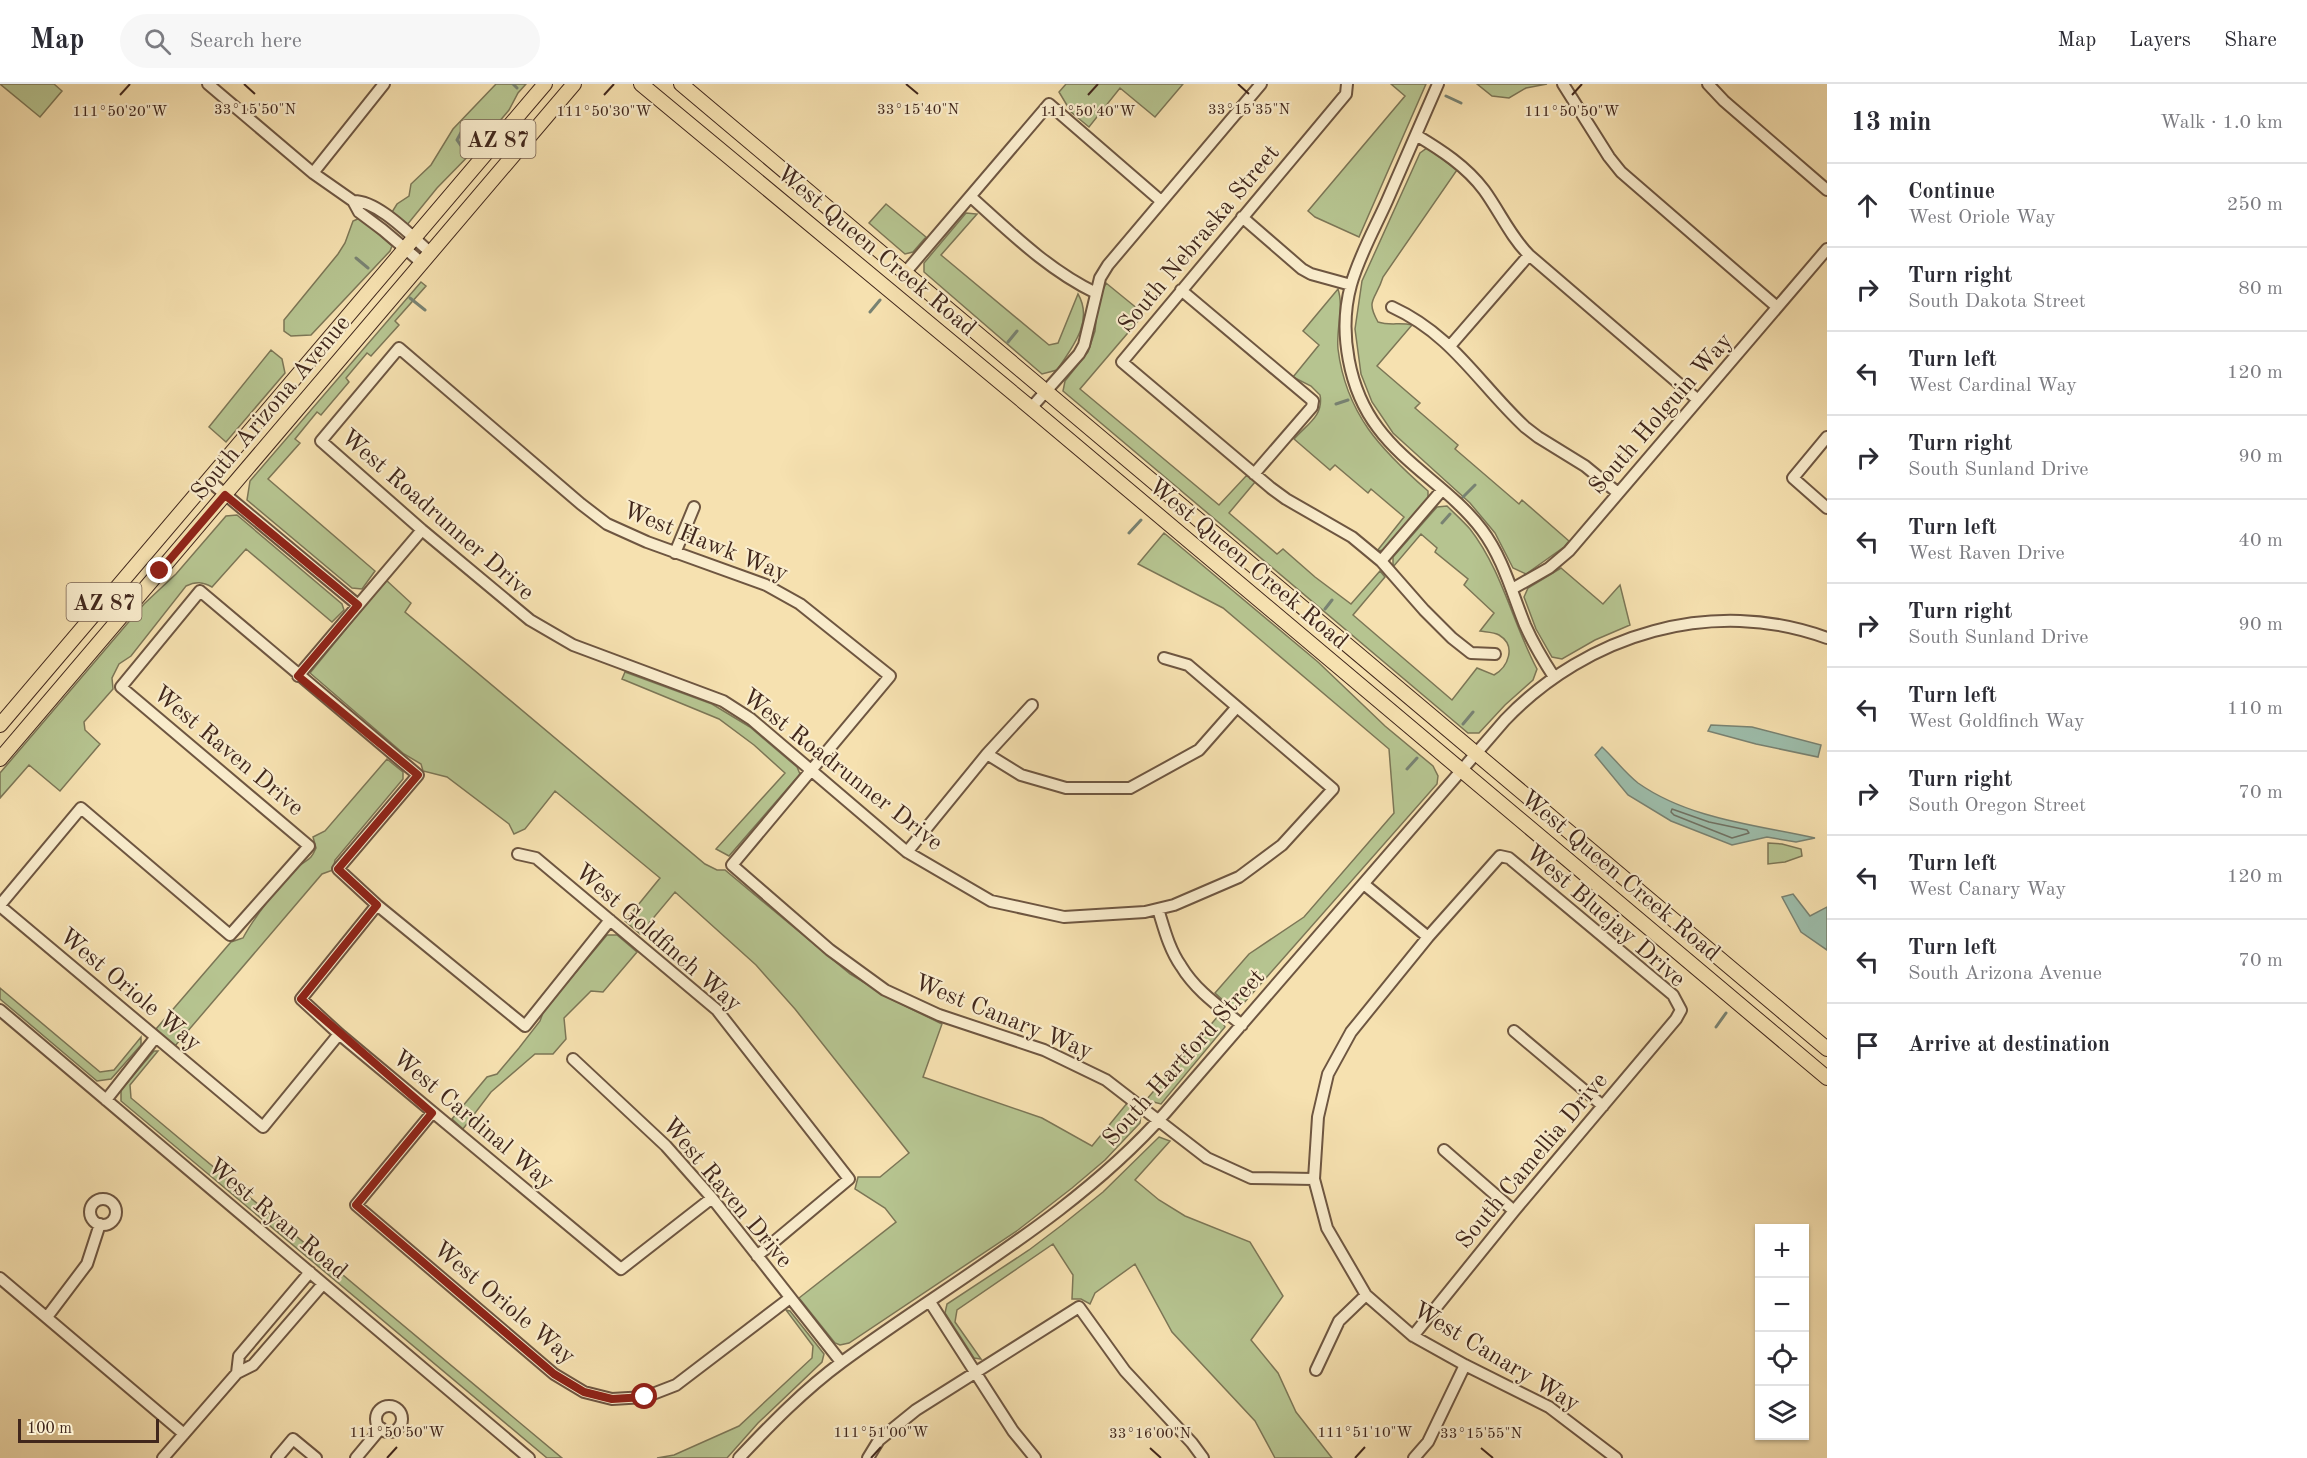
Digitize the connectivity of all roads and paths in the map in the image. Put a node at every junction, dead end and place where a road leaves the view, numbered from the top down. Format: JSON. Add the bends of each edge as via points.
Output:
{"nodes":[{"id":1,"x":208,"y":84,"type":"edge"},
{"id":2,"x":384,"y":84,"type":"edge"},
{"id":3,"x":545,"y":84,"type":"edge"},
{"id":4,"x":574,"y":84,"type":"edge"},
{"id":5,"x":641,"y":84,"type":"edge"},
{"id":6,"x":681,"y":84,"type":"edge"},
{"id":7,"x":1261,"y":84,"type":"edge"},
{"id":8,"x":1347,"y":84,"type":"edge"},
{"id":9,"x":1438,"y":84,"type":"edge"},
{"id":10,"x":1563,"y":84,"type":"edge"},
{"id":11,"x":1708,"y":84,"type":"edge"},
{"id":12,"x":1416,"y":135,"type":"junction"},
{"id":13,"x":314,"y":173,"type":"junction"},
{"id":14,"x":1827,"y":190,"type":"edge"},
{"id":15,"x":971,"y":197,"type":"junction"},
{"id":16,"x":1161,"y":201,"type":"junction"},
{"id":17,"x":1242,"y":218,"type":"junction"},
{"id":18,"x":409,"y":244,"type":"junction"},
{"id":19,"x":1827,"y":249,"type":"edge"},
{"id":20,"x":1529,"y":255,"type":"junction"},
{"id":21,"x":426,"y":258,"type":"junction"},
{"id":22,"x":904,"y":274,"type":"junction"},
{"id":23,"x":1351,"y":285,"type":"junction"},
{"id":24,"x":1181,"y":290,"type":"junction"},
{"id":25,"x":1096,"y":293,"type":"junction"},
{"id":26,"x":1392,"y":307,"type":"dead end"},
{"id":27,"x":1778,"y":308,"type":"junction"},
{"id":28,"x":1450,"y":346,"type":"junction"},
{"id":29,"x":1045,"y":392,"type":"junction"},
{"id":30,"x":1698,"y":400,"type":"junction"},
{"id":31,"x":1031,"y":408,"type":"junction"},
{"id":32,"x":1827,"y":437,"type":"edge"},
{"id":33,"x":321,"y":441,"type":"joint"},
{"id":34,"x":1254,"y":474,"type":"junction"},
{"id":35,"x":208,"y":480,"type":"junction"},
{"id":36,"x":1442,"y":490,"type":"junction"},
{"id":37,"x":1618,"y":493,"type":"junction"},
{"id":38,"x":225,"y":495,"type":"junction"},
{"id":39,"x":694,"y":507,"type":"dead end"},
{"id":40,"x":1827,"y":508,"type":"edge"},
{"id":41,"x":422,"y":530,"type":"junction"},
{"id":42,"x":675,"y":553,"type":"junction"},
{"id":43,"x":1381,"y":561,"type":"junction"},
{"id":44,"x":1512,"y":589,"type":"junction"},
{"id":45,"x":358,"y":605,"type":"junction"},
{"id":46,"x":1827,"y":638,"type":"edge"},
{"id":47,"x":1495,"y":654,"type":"dead end"},
{"id":48,"x":1164,"y":658,"type":"dead end"},
{"id":49,"x":298,"y":676,"type":"junction"},
{"id":50,"x":1554,"y":677,"type":"junction"},
{"id":51,"x":1032,"y":705,"type":"dead end"},
{"id":52,"x":1236,"y":708,"type":"junction"},
{"id":53,"x":0,"y":724,"type":"edge"},
{"id":54,"x":1477,"y":753,"type":"junction"},
{"id":55,"x":987,"y":754,"type":"junction"},
{"id":56,"x":0,"y":759,"type":"edge"},
{"id":57,"x":1462,"y":770,"type":"junction"},
{"id":58,"x":812,"y":772,"type":"junction"},
{"id":59,"x":907,"y":852,"type":"junction"},
{"id":60,"x":518,"y":854,"type":"dead end"},
{"id":61,"x":1365,"y":885,"type":"junction"},
{"id":62,"x":377,"y":905,"type":"junction"},
{"id":63,"x":0,"y":906,"type":"edge"},
{"id":64,"x":1158,"y":909,"type":"junction"},
{"id":65,"x":610,"y":920,"type":"junction"},
{"id":66,"x":1428,"y":937,"type":"junction"},
{"id":67,"x":0,"y":1010,"type":"edge"},
{"id":68,"x":1681,"y":1010,"type":"joint"},
{"id":69,"x":1242,"y":1025,"type":"junction"},
{"id":70,"x":1514,"y":1031,"type":"dead end"},
{"id":71,"x":339,"y":1034,"type":"junction"},
{"id":72,"x":155,"y":1038,"type":"junction"},
{"id":73,"x":1827,"y":1049,"type":"edge"},
{"id":74,"x":573,"y":1059,"type":"dead end"},
{"id":75,"x":1827,"y":1078,"type":"edge"},
{"id":76,"x":106,"y":1100,"type":"junction"},
{"id":77,"x":1603,"y":1106,"type":"junction"},
{"id":78,"x":432,"y":1113,"type":"junction"},
{"id":79,"x":1159,"y":1120,"type":"junction"},
{"id":80,"x":1444,"y":1150,"type":"dead end"},
{"id":81,"x":1314,"y":1179,"type":"junction"},
{"id":82,"x":712,"y":1198,"type":"junction"},
{"id":83,"x":1514,"y":1211,"type":"junction"},
{"id":84,"x":100,"y":1224,"type":"dead end"},
{"id":85,"x":757,"y":1256,"type":"junction"},
{"id":86,"x":310,"y":1272,"type":"junction"},
{"id":87,"x":0,"y":1278,"type":"edge"},
{"id":88,"x":324,"y":1284,"type":"junction"},
{"id":89,"x":1366,"y":1294,"type":"junction"},
{"id":90,"x":790,"y":1298,"type":"junction"},
{"id":91,"x":930,"y":1302,"type":"junction"},
{"id":92,"x":46,"y":1317,"type":"junction"},
{"id":93,"x":1413,"y":1336,"type":"junction"},
{"id":94,"x":841,"y":1362,"type":"junction"},
{"id":95,"x":1465,"y":1365,"type":"junction"},
{"id":96,"x":1316,"y":1370,"type":"dead end"},
{"id":97,"x":974,"y":1372,"type":"junction"},
{"id":98,"x":237,"y":1373,"type":"junction"},
{"id":99,"x":381,"y":1428,"type":"dead end"},
{"id":100,"x":184,"y":1434,"type":"junction"},
{"id":101,"x":163,"y":1458,"type":"edge"},
{"id":102,"x":277,"y":1458,"type":"edge"},
{"id":103,"x":316,"y":1458,"type":"edge"},
{"id":104,"x":356,"y":1458,"type":"edge"},
{"id":105,"x":529,"y":1458,"type":"edge"},
{"id":106,"x":739,"y":1458,"type":"edge"},
{"id":107,"x":867,"y":1458,"type":"edge"},
{"id":108,"x":1035,"y":1458,"type":"edge"},
{"id":109,"x":1203,"y":1458,"type":"edge"},
{"id":110,"x":1414,"y":1458,"type":"edge"},
{"id":111,"x":1616,"y":1458,"type":"edge"}],
"edges":[{"from":1,"to":13,"type":"street"},
{"from":2,"to":13,"type":"street"},
{"from":3,"to":18,"type":"main road","name":"South Arizona Avenue","number":"AZ 87"},
{"from":4,"to":21,"type":"main road","name":"South Arizona Avenue","number":"AZ 87"},
{"from":5,"to":31,"type":"main road","name":"West Queen Creek Road"},
{"from":6,"to":22,"type":"main road","name":"West Queen Creek Road"},
{"from":7,"to":16,"type":"street"},
{"from":8,"to":17,"type":"street","name":"South Nebraska Street","via":[[1346,94]]},
{"from":9,"to":12,"type":"street"},
{"from":10,"to":27,"type":"street","via":[[1622,172]]},
{"from":11,"to":14,"type":"street"},
{"from":12,"to":20,"type":"street","via":[[1455,160],[1474,178]]},
{"from":12,"to":23,"type":"street"},
{"from":13,"to":18,"type":"street","via":[[353,201],[375,207]]},
{"from":15,"to":16,"type":"street","via":[[1049,104]]},
{"from":15,"to":22,"type":"street"},
{"from":15,"to":25,"type":"street","via":[[1053,268]]},
{"from":16,"to":25,"type":"street","via":[[1108,265]]},
{"from":17,"to":23,"type":"street","via":[[1302,269]]},
{"from":17,"to":24,"type":"street","name":"South Nebraska Street"},
{"from":18,"to":21,"type":"street"},
{"from":18,"to":35,"type":"main road","name":"South Arizona Avenue","number":"AZ 87"},
{"from":19,"to":27,"type":"street","name":"South Holguin Way"},
{"from":20,"to":28,"type":"street"},
{"from":20,"to":30,"type":"street"},
{"from":21,"to":38,"type":"main road","name":"South Arizona Avenue","number":"AZ 87"},
{"from":22,"to":29,"type":"main road","name":"West Queen Creek Road"},
{"from":23,"to":36,"type":"street","via":[[1347,339],[1352,374],[1363,405],[1387,440]]},
{"from":24,"to":34,"type":"street","name":"South Nebraska Street","via":[[1122,362]]},
{"from":24,"to":34,"type":"street","via":[[1313,401]]},
{"from":25,"to":29,"type":"street","via":[[1084,345]]},
{"from":26,"to":28,"type":"street","via":[[1414,317]]},
{"from":27,"to":30,"type":"street","name":"South Holguin Way"},
{"from":28,"to":37,"type":"street","via":[[1525,427]]},
{"from":29,"to":31,"type":"street"},
{"from":29,"to":54,"type":"main road","name":"West Queen Creek Road"},
{"from":30,"to":37,"type":"street","name":"South Holguin Way"},
{"from":31,"to":57,"type":"main road","name":"West Queen Creek Road"},
{"from":32,"to":40,"type":"street","via":[[1793,478]]},
{"from":33,"to":41,"type":"street","name":"West Roadrunner Drive"},
{"from":33,"to":42,"type":"street","name":"West Hawk Way","via":[[399,348],[607,524]]},
{"from":34,"to":43,"type":"street","via":[[1286,499],[1352,537]]},
{"from":35,"to":38,"type":"street"},
{"from":35,"to":53,"type":"main road","name":"South Arizona Avenue","number":"AZ 87"},
{"from":36,"to":43,"type":"street"},
{"from":36,"to":44,"type":"street","via":[[1483,532]]},
{"from":37,"to":44,"type":"street","name":"South Holguin Way","via":[[1561,558]]},
{"from":38,"to":45,"type":"street"},
{"from":38,"to":56,"type":"main road","name":"South Arizona Avenue","number":"AZ 87"},
{"from":39,"to":42,"type":"street"},
{"from":41,"to":45,"type":"street"},
{"from":41,"to":58,"type":"street","name":"West Roadrunner Drive","via":[[513,608],[550,633],[723,701],[751,719]]},
{"from":42,"to":58,"type":"street","name":"West Hawk Way","via":[[766,585],[800,604],[890,676]]},
{"from":43,"to":47,"type":"street","via":[[1452,638],[1472,653]]},
{"from":44,"to":50,"type":"street","via":[[1534,644]]},
{"from":45,"to":49,"type":"street"},
{"from":46,"to":50,"type":"street","name":"South Hartford Street","via":[[1754,622],[1683,624],[1608,646]]},
{"from":48,"to":52,"type":"street","via":[[1188,665]]},
{"from":49,"to":62,"type":"street","via":[[418,775],[338,869]]},
{"from":49,"to":63,"type":"street","name":"West Raven Drive","via":[[200,591],[121,687],[309,846],[230,935],[81,808]]},
{"from":50,"to":54,"type":"street","name":"South Hartford Street","via":[[1516,709]]},
{"from":51,"to":55,"type":"street"},
{"from":52,"to":55,"type":"street","via":[[1199,750],[1130,788],[1066,788],[1021,775]]},
{"from":52,"to":64,"type":"street","via":[[1333,789],[1282,845],[1239,877],[1174,906]]},
{"from":54,"to":57,"type":"street","name":"South Hartford Street"},
{"from":54,"to":73,"type":"main road","name":"West Queen Creek Road"},
{"from":55,"to":59,"type":"street"},
{"from":57,"to":61,"type":"street","name":"South Hartford Street"},
{"from":57,"to":75,"type":"main road","name":"West Queen Creek Road"},
{"from":58,"to":59,"type":"street","name":"West Roadrunner Drive"},
{"from":58,"to":79,"type":"street","name":"West Canary Way","via":[[732,865],[830,950],[885,990],[939,1015],[1044,1050],[1106,1080]]},
{"from":59,"to":64,"type":"street","name":"West Roadrunner Drive","via":[[991,901],[1064,917]]},
{"from":60,"to":65,"type":"street","name":"West Goldfinch Way","via":[[536,858]]},
{"from":61,"to":66,"type":"street"},
{"from":61,"to":69,"type":"street","name":"South Hartford Street"},
{"from":62,"to":65,"type":"street","via":[[525,1026]]},
{"from":62,"to":71,"type":"street","name":"West Cardinal Way","via":[[301,999]]},
{"from":63,"to":72,"type":"street","name":"West Oriole Way"},
{"from":64,"to":69,"type":"street","via":[[1180,966],[1199,990]]},
{"from":65,"to":85,"type":"street","name":"West Goldfinch Way","via":[[717,1010],[849,1179]]},
{"from":66,"to":68,"type":"street","name":"West Bluejay Drive","via":[[1500,856],[1509,858],[1673,995]]},
{"from":66,"to":81,"type":"street","via":[[1351,1032],[1328,1074],[1318,1117]]},
{"from":67,"to":76,"type":"street","name":"West Ryan Road"},
{"from":68,"to":77,"type":"street","name":"South Camellia Drive"},
{"from":69,"to":79,"type":"street","name":"South Hartford Street"},
{"from":70,"to":77,"type":"street"},
{"from":71,"to":72,"type":"street","name":"West Oriole Way","via":[[263,1127]]},
{"from":71,"to":78,"type":"street","name":"West Cardinal Way"},
{"from":72,"to":76,"type":"street"},
{"from":74,"to":82,"type":"street","name":"West Raven Drive","via":[[666,1146]]},
{"from":76,"to":86,"type":"street","name":"West Ryan Road"},
{"from":77,"to":83,"type":"street","name":"South Camellia Drive"},
{"from":78,"to":82,"type":"street","name":"West Cardinal Way","via":[[621,1269]]},
{"from":78,"to":90,"type":"street","name":"West Oriole Way","via":[[356,1205],[554,1374],[584,1392],[612,1399],[645,1397],[676,1385]]},
{"from":79,"to":81,"type":"street","name":"West Canary Way","via":[[1207,1158],[1251,1178]]},
{"from":79,"to":91,"type":"street","name":"South Hartford Street","via":[[1043,1223]]},
{"from":80,"to":83,"type":"street"},
{"from":81,"to":89,"type":"street","name":"West Canary Way","via":[[1327,1228]]},
{"from":82,"to":85,"type":"street","name":"West Raven Drive"},
{"from":83,"to":93,"type":"street","name":"South Camellia Drive"},
{"from":84,"to":92,"type":"street","via":[[87,1264]]},
{"from":85,"to":90,"type":"street","name":"West Raven Drive"},
{"from":86,"to":88,"type":"street","name":"West Ryan Road"},
{"from":86,"to":98,"type":"street","via":[[240,1356]]},
{"from":87,"to":92,"type":"street"},
{"from":88,"to":98,"type":"street","via":[[253,1365]]},
{"from":88,"to":105,"type":"street","name":"West Ryan Road"},
{"from":89,"to":93,"type":"street","name":"West Canary Way"},
{"from":89,"to":96,"type":"street","via":[[1339,1321]]},
{"from":90,"to":94,"type":"street","name":"West Raven Drive"},
{"from":91,"to":94,"type":"street","name":"South Hartford Street"},
{"from":91,"to":97,"type":"street"},
{"from":92,"to":100,"type":"street"},
{"from":93,"to":95,"type":"street","name":"West Canary Way"},
{"from":94,"to":106,"type":"street","name":"South Hartford Street","via":[[784,1410]]},
{"from":95,"to":110,"type":"street","via":[[1428,1442]]},
{"from":95,"to":111,"type":"street","name":"West Canary Way","via":[[1549,1407]]},
{"from":97,"to":107,"type":"street","via":[[916,1410],[879,1440]]},
{"from":97,"to":108,"type":"street"},
{"from":97,"to":109,"type":"street","via":[[1078,1306],[1125,1371]]},
{"from":98,"to":100,"type":"street"},
{"from":99,"to":104,"type":"street"},
{"from":100,"to":101,"type":"street"},
{"from":102,"to":103,"type":"street","via":[[293,1439]]}]}
